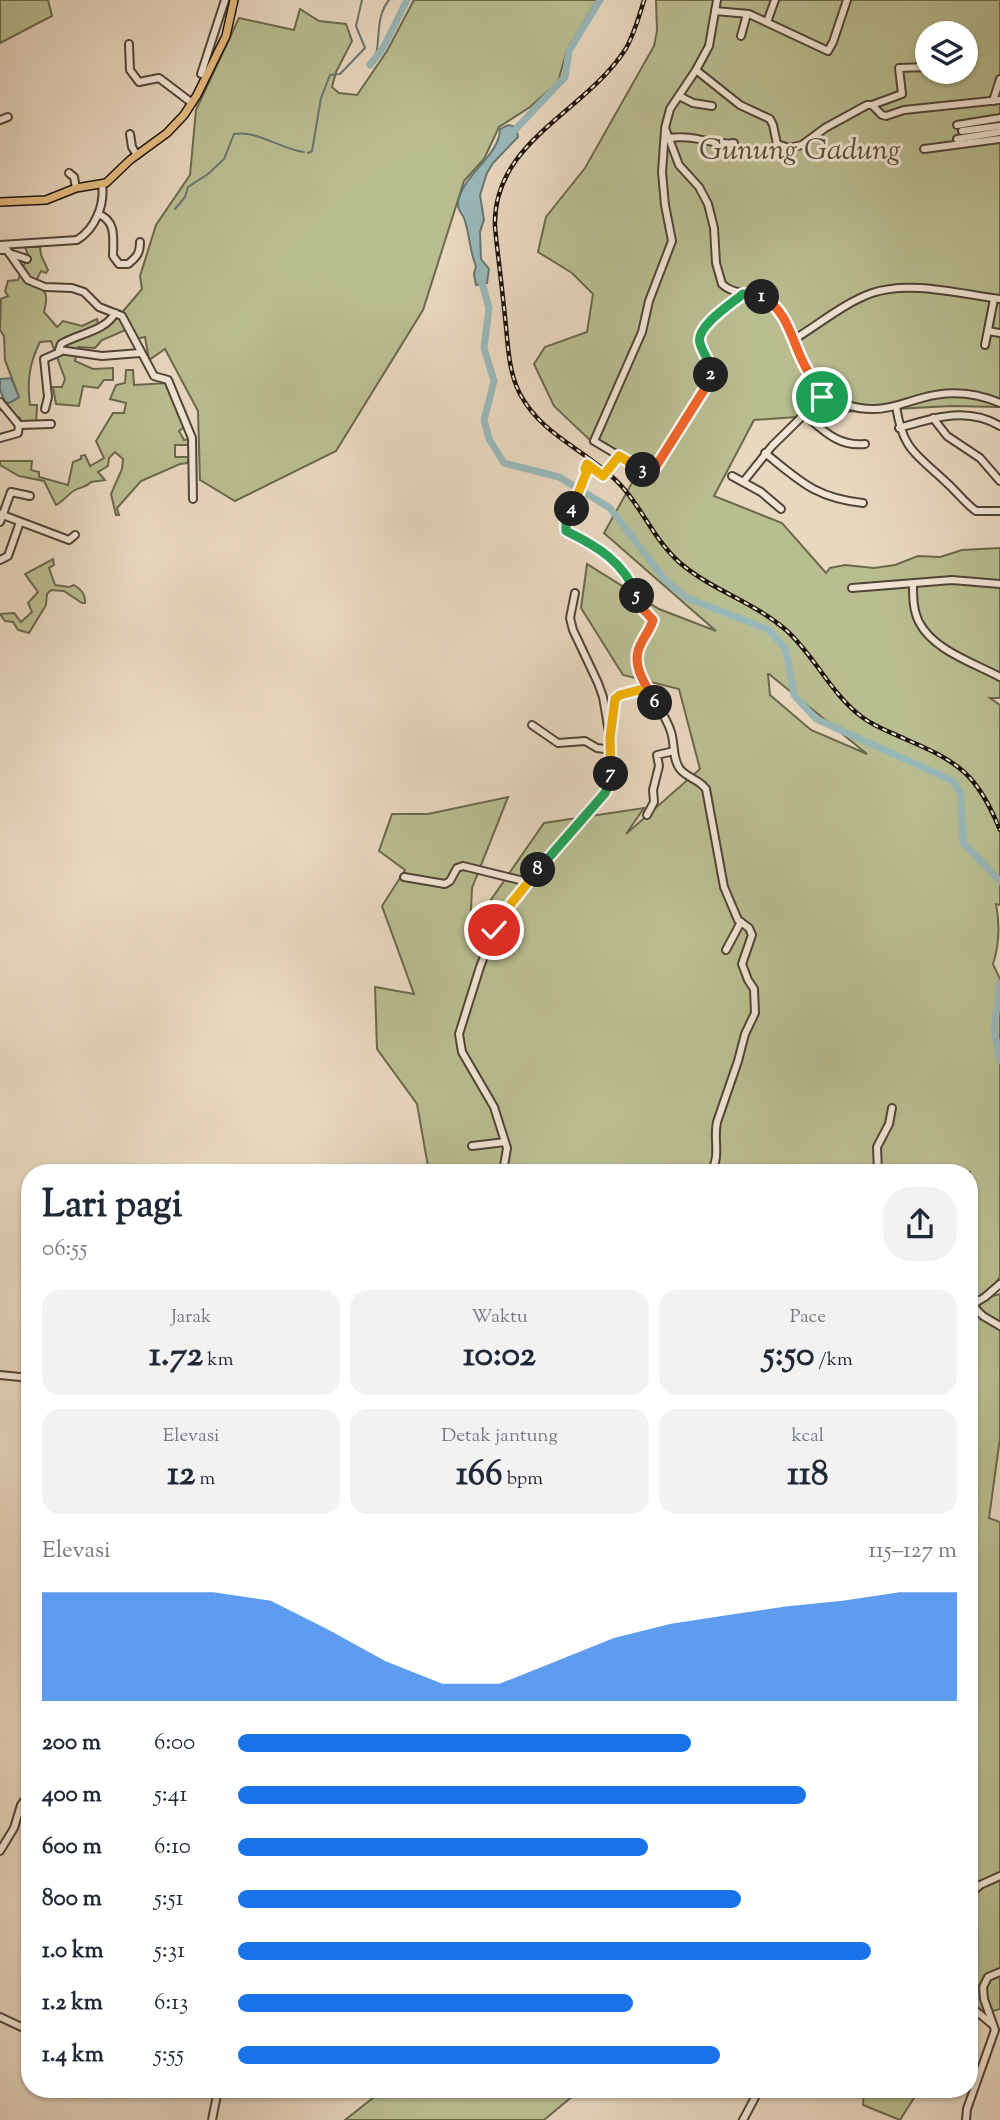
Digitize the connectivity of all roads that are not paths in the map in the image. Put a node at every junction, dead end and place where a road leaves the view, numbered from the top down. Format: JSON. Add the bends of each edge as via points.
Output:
{"nodes":[{"id":1,"x":225,"y":0,"type":"edge"},
{"id":2,"x":234,"y":0,"type":"edge"},
{"id":3,"x":717,"y":0,"type":"edge"},
{"id":4,"x":775,"y":0,"type":"edge"},
{"id":5,"x":847,"y":0,"type":"edge"},
{"id":6,"x":715,"y":11,"type":"junction"},
{"id":7,"x":747,"y":14,"type":"junction"},
{"id":8,"x":768,"y":22,"type":"junction"},
{"id":9,"x":741,"y":36,"type":"dead end"},
{"id":10,"x":129,"y":44,"type":"dead end"},
{"id":11,"x":915,"y":67,"type":"edge"},
{"id":12,"x":696,"y":71,"type":"junction"},
{"id":13,"x":201,"y":74,"type":"dead end"},
{"id":14,"x":1000,"y":79,"type":"edge"},
{"id":15,"x":679,"y":96,"type":"junction"},
{"id":16,"x":997,"y":101,"type":"edge"},
{"id":17,"x":192,"y":103,"type":"junction"},
{"id":18,"x":872,"y":105,"type":"junction"},
{"id":19,"x":712,"y":106,"type":"dead end"},
{"id":20,"x":8,"y":117,"type":"dead end"},
{"id":21,"x":1000,"y":118,"type":"edge"},
{"id":22,"x":0,"y":120,"type":"edge"},
{"id":23,"x":1000,"y":126,"type":"edge"},
{"id":24,"x":666,"y":128,"type":"junction"},
{"id":25,"x":1000,"y":132,"type":"edge"},
{"id":26,"x":130,"y":134,"type":"dead end"},
{"id":27,"x":669,"y":138,"type":"junction"},
{"id":28,"x":957,"y":139,"type":"dead end"},
{"id":29,"x":1000,"y":139,"type":"edge"},
{"id":30,"x":734,"y":143,"type":"dead end"},
{"id":31,"x":924,"y":149,"type":"dead end"},
{"id":32,"x":136,"y":155,"type":"junction"},
{"id":33,"x":69,"y":173,"type":"dead end"},
{"id":34,"x":102,"y":184,"type":"junction"},
{"id":35,"x":76,"y":188,"type":"junction"},
{"id":36,"x":0,"y":202,"type":"edge"},
{"id":37,"x":98,"y":214,"type":"junction"},
{"id":38,"x":140,"y":242,"type":"dead end"},
{"id":39,"x":2,"y":248,"type":"edge"},
{"id":40,"x":27,"y":259,"type":"dead end"},
{"id":41,"x":743,"y":294,"type":"junction"},
{"id":42,"x":997,"y":299,"type":"edge"},
{"id":43,"x":115,"y":313,"type":"junction"},
{"id":44,"x":988,"y":331,"type":"junction"},
{"id":45,"x":1000,"y":333,"type":"edge"},
{"id":46,"x":793,"y":340,"type":"junction"},
{"id":47,"x":985,"y":345,"type":"dead end"},
{"id":48,"x":60,"y":352,"type":"junction"},
{"id":49,"x":140,"y":353,"type":"junction"},
{"id":50,"x":825,"y":394,"type":"junction"},
{"id":51,"x":0,"y":402,"type":"edge"},
{"id":52,"x":1000,"y":403,"type":"edge"},
{"id":53,"x":896,"y":406,"type":"junction"},
{"id":54,"x":45,"y":409,"type":"dead end"},
{"id":55,"x":804,"y":414,"type":"junction"},
{"id":56,"x":933,"y":418,"type":"junction"},
{"id":57,"x":51,"y":424,"type":"dead end"},
{"id":58,"x":19,"y":425,"type":"junction"},
{"id":59,"x":1000,"y":426,"type":"edge"},
{"id":60,"x":899,"y":428,"type":"junction"},
{"id":61,"x":0,"y":438,"type":"edge"},
{"id":62,"x":865,"y":444,"type":"dead end"},
{"id":63,"x":765,"y":453,"type":"junction"},
{"id":64,"x":619,"y":456,"type":"junction"},
{"id":65,"x":732,"y":476,"type":"dead end"},
{"id":66,"x":744,"y":481,"type":"junction"},
{"id":67,"x":1000,"y":481,"type":"edge"},
{"id":68,"x":30,"y":496,"type":"dead end"},
{"id":69,"x":193,"y":499,"type":"dead end"},
{"id":70,"x":863,"y":503,"type":"dead end"},
{"id":71,"x":781,"y":509,"type":"dead end"},
{"id":72,"x":1000,"y":511,"type":"edge"},
{"id":73,"x":1,"y":517,"type":"edge"},
{"id":74,"x":20,"y":522,"type":"junction"},
{"id":75,"x":75,"y":535,"type":"dead end"},
{"id":76,"x":0,"y":560,"type":"edge"},
{"id":77,"x":912,"y":584,"type":"junction"},
{"id":78,"x":1000,"y":584,"type":"edge"},
{"id":79,"x":852,"y":589,"type":"dead end"},
{"id":80,"x":575,"y":593,"type":"dead end"},
{"id":81,"x":1000,"y":677,"type":"edge"},
{"id":82,"x":656,"y":704,"type":"junction"},
{"id":83,"x":532,"y":725,"type":"dead end"},
{"id":84,"x":610,"y":738,"type":"junction"},
{"id":85,"x":612,"y":750,"type":"junction"},
{"id":86,"x":674,"y":751,"type":"junction"},
{"id":87,"x":647,"y":815,"type":"dead end"},
{"id":88,"x":404,"y":877,"type":"dead end"},
{"id":89,"x":528,"y":883,"type":"junction"},
{"id":90,"x":741,"y":922,"type":"junction"},
{"id":91,"x":726,"y":950,"type":"dead end"},
{"id":92,"x":892,"y":1108,"type":"dead end"},
{"id":93,"x":505,"y":1142,"type":"junction"},
{"id":94,"x":472,"y":1146,"type":"dead end"},
{"id":95,"x":505,"y":1164,"type":"edge"},
{"id":96,"x":714,"y":1164,"type":"edge"},
{"id":97,"x":878,"y":1164,"type":"edge"},
{"id":98,"x":1000,"y":1284,"type":"edge"},
{"id":99,"x":978,"y":1301,"type":"edge"},
{"id":100,"x":978,"y":1312,"type":"edge"},
{"id":101,"x":1000,"y":1326,"type":"edge"},
{"id":102,"x":0,"y":1375,"type":"edge"},
{"id":103,"x":21,"y":1376,"type":"edge"},
{"id":104,"x":21,"y":1804,"type":"edge"},
{"id":105,"x":0,"y":1851,"type":"edge"},
{"id":106,"x":1000,"y":1876,"type":"edge"},
{"id":107,"x":978,"y":1886,"type":"edge"},
{"id":108,"x":1000,"y":1972,"type":"edge"},
{"id":109,"x":978,"y":2013,"type":"edge"},
{"id":110,"x":0,"y":2017,"type":"edge"},
{"id":111,"x":993,"y":2025,"type":"junction"},
{"id":112,"x":21,"y":2027,"type":"edge"},
{"id":113,"x":978,"y":2079,"type":"edge"},
{"id":114,"x":216,"y":2098,"type":"edge"},
{"id":115,"x":755,"y":2098,"type":"edge"},
{"id":116,"x":971,"y":2098,"type":"edge"},
{"id":117,"x":212,"y":2120,"type":"edge"},
{"id":118,"x":743,"y":2120,"type":"edge"},
{"id":119,"x":966,"y":2120,"type":"edge"}],
"edges":[{"from":1,"to":13,"type":"street"},
{"from":2,"to":17,"type":"main road","via":[[226,36]]},
{"from":3,"to":6,"type":"street"},
{"from":4,"to":8,"type":"street"},
{"from":5,"to":8,"type":"street","via":[[829,51]]},
{"from":6,"to":7,"type":"street"},
{"from":6,"to":12,"type":"street","via":[[709,46]]},
{"from":7,"to":8,"type":"street"},
{"from":7,"to":9,"type":"street"},
{"from":10,"to":17,"type":"street","via":[[130,70],[139,82],[159,78]]},
{"from":11,"to":18,"type":"street","via":[[899,68],[902,94]]},
{"from":12,"to":15,"type":"street"},
{"from":12,"to":18,"type":"street","via":[[740,105],[767,117],[777,144],[786,148],[802,145]]},
{"from":14,"to":16,"type":"street"},
{"from":15,"to":19,"type":"street"},
{"from":15,"to":24,"type":"street","via":[[667,115]]},
{"from":16,"to":18,"type":"street","via":[[904,110],[886,116]]},
{"from":17,"to":32,"type":"main road","via":[[167,133]]},
{"from":20,"to":22,"type":"street"},
{"from":21,"to":23,"type":"street","via":[[959,128]]},
{"from":24,"to":27,"type":"street"},
{"from":24,"to":64,"type":"street","via":[[663,172],[672,241],[642,332],[594,441]]},
{"from":25,"to":28,"type":"street"},
{"from":26,"to":32,"type":"street"},
{"from":27,"to":30,"type":"street"},
{"from":27,"to":41,"type":"street","via":[[679,164],[708,204],[720,281],[727,289]]},
{"from":29,"to":31,"type":"street"},
{"from":32,"to":34,"type":"main road"},
{"from":33,"to":35,"type":"street"},
{"from":34,"to":35,"type":"main road"},
{"from":34,"to":37,"type":"street"},
{"from":35,"to":36,"type":"main road","via":[[46,200]]},
{"from":37,"to":38,"type":"street","via":[[111,223],[113,256],[119,264],[136,258]]},
{"from":37,"to":39,"type":"street","via":[[77,240]]},
{"from":39,"to":40,"type":"street"},
{"from":39,"to":43,"type":"street","via":[[28,280],[84,292],[97,306]]},
{"from":41,"to":46,"type":"street","via":[[768,300]]},
{"from":41,"to":64,"type":"street","via":[[702,330],[699,342],[711,368],[709,382],[653,471],[646,472]]},
{"from":42,"to":44,"type":"street"},
{"from":42,"to":46,"type":"street","via":[[913,287],[881,290]]},
{"from":43,"to":48,"type":"street","via":[[101,327],[61,344]]},
{"from":43,"to":49,"type":"street","via":[[122,316]]},
{"from":44,"to":45,"type":"street"},
{"from":44,"to":47,"type":"street"},
{"from":46,"to":50,"type":"street","via":[[803,364]]},
{"from":48,"to":49,"type":"street"},
{"from":48,"to":54,"type":"street","via":[[44,359]]},
{"from":49,"to":69,"type":"street","via":[[154,376],[168,380],[192,438]]},
{"from":50,"to":53,"type":"street","via":[[863,408]]},
{"from":50,"to":55,"type":"street"},
{"from":51,"to":58,"type":"street"},
{"from":52,"to":53,"type":"street","via":[[974,394],[951,393]]},
{"from":53,"to":60,"type":"street"},
{"from":55,"to":62,"type":"street","via":[[836,440]]},
{"from":55,"to":63,"type":"street"},
{"from":56,"to":59,"type":"street","via":[[964,415]]},
{"from":56,"to":60,"type":"street"},
{"from":56,"to":67,"type":"street","via":[[947,436],[980,457]]},
{"from":57,"to":58,"type":"street"},
{"from":58,"to":61,"type":"street","via":[[18,433]]},
{"from":60,"to":72,"type":"street","via":[[915,456],[973,510]]},
{"from":63,"to":66,"type":"street"},
{"from":63,"to":70,"type":"street","via":[[810,489]]},
{"from":64,"to":82,"type":"street","bridge":true,"via":[[603,476],[587,464],[566,531],[619,565],[640,606],[652,618],[638,648],[638,666]]},
{"from":65,"to":66,"type":"street"},
{"from":66,"to":71,"type":"street"},
{"from":68,"to":73,"type":"street","via":[[11,492]]},
{"from":73,"to":74,"type":"street"},
{"from":74,"to":75,"type":"street","via":[[69,540]]},
{"from":74,"to":76,"type":"street","via":[[8,556]]},
{"from":77,"to":78,"type":"street","via":[[952,580]]},
{"from":77,"to":79,"type":"street"},
{"from":77,"to":81,"type":"street","via":[[916,614],[927,633]]},
{"from":80,"to":84,"type":"street","via":[[570,618],[600,688]]},
{"from":82,"to":84,"type":"street","via":[[639,690],[617,697]]},
{"from":82,"to":86,"type":"street","via":[[671,731]]},
{"from":83,"to":85,"type":"street","via":[[558,743],[585,741]]},
{"from":84,"to":85,"type":"street"},
{"from":85,"to":89,"type":"street","via":[[608,789]]},
{"from":86,"to":87,"type":"street","via":[[657,755],[654,802]]},
{"from":86,"to":90,"type":"street","via":[[679,768],[706,789],[724,887]]},
{"from":88,"to":89,"type":"street","via":[[445,884],[463,866]]},
{"from":89,"to":93,"type":"street","via":[[497,922],[459,1034],[462,1052],[491,1100]]},
{"from":90,"to":91,"type":"street"},
{"from":90,"to":96,"type":"street","via":[[752,935],[742,964],[754,989],[755,1011],[717,1122]]},
{"from":92,"to":97,"type":"street","via":[[878,1144]]},
{"from":93,"to":94,"type":"street"},
{"from":93,"to":95,"type":"street"},
{"from":98,"to":99,"type":"street"},
{"from":100,"to":101,"type":"street"},
{"from":102,"to":103,"type":"street"},
{"from":104,"to":105,"type":"street"},
{"from":106,"to":107,"type":"street"},
{"from":108,"to":111,"type":"street","via":[[988,1977],[983,1987]]},
{"from":109,"to":111,"type":"street"},
{"from":110,"to":112,"type":"street"},
{"from":111,"to":113,"type":"street","via":[[995,2032]]},
{"from":114,"to":117,"type":"street"},
{"from":115,"to":118,"type":"street"},
{"from":116,"to":119,"type":"street"}]}
